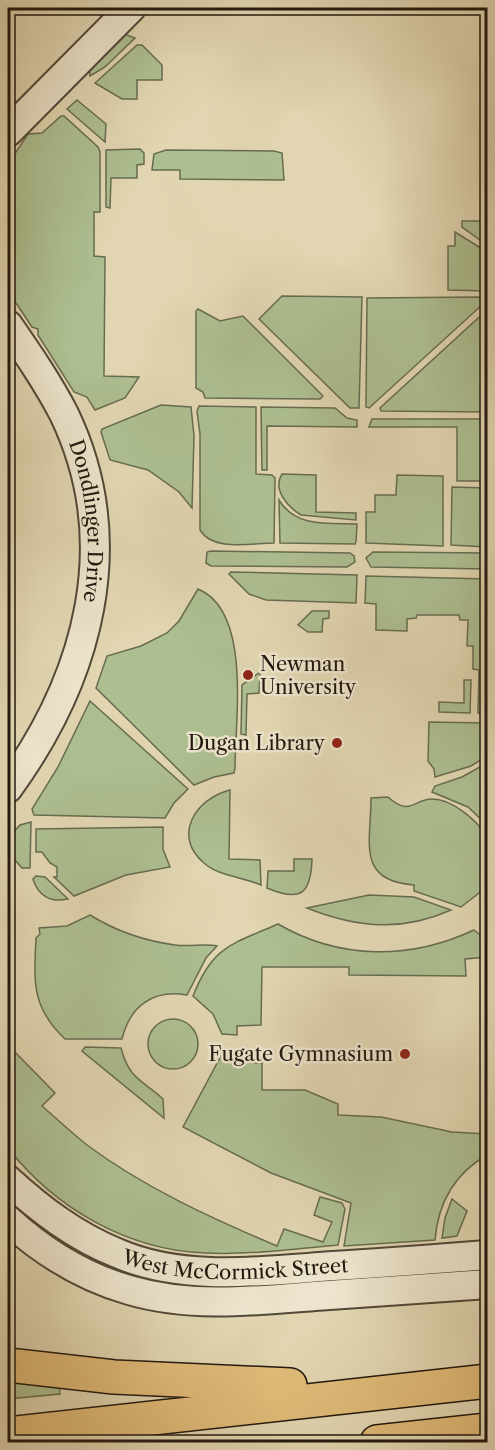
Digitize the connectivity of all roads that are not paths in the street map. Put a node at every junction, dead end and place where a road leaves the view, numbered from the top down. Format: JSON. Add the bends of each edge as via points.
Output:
{"nodes":[{"id":1,"x":131,"y":8,"type":"edge"},
{"id":2,"x":8,"y":132,"type":"edge"},
{"id":3,"x":8,"y":325,"type":"edge"},
{"id":4,"x":8,"y":788,"type":"edge"},
{"id":5,"x":8,"y":1180,"type":"edge"},
{"id":6,"x":8,"y":1220,"type":"edge"},
{"id":7,"x":488,"y":1255,"type":"edge"},
{"id":8,"x":488,"y":1284,"type":"edge"},
{"id":9,"x":8,"y":1365,"type":"edge"},
{"id":10,"x":488,"y":1382,"type":"edge"},
{"id":11,"x":427,"y":1388,"type":"junction"},
{"id":12,"x":488,"y":1430,"type":"edge"},
{"id":13,"x":8,"y":1434,"type":"edge"},
{"id":14,"x":377,"y":1443,"type":"edge"},
{"id":15,"x":427,"y":1443,"type":"edge"}],
"edges":[{"from":1,"to":2,"type":"street"},
{"from":3,"to":4,"type":"street","name":"Dondlinger Drive","via":[[48,384],[64,416],[87,484],[95,537],[89,616],[72,671],[32,754]]},
{"from":5,"to":7,"type":"street","name":"West McCormick Street","via":[[41,1210],[82,1236],[118,1254],[159,1266],[251,1272]]},
{"from":6,"to":8,"type":"street","name":"West McCormick Street","via":[[31,1241],[75,1268],[129,1290],[190,1302]]},
{"from":9,"to":11,"type":"highway","via":[[114,1377]]},
{"from":10,"to":11,"type":"highway"},
{"from":11,"to":13,"type":"highway"},
{"from":12,"to":14,"type":"highway"},
{"from":12,"to":15,"type":"highway"}]}
